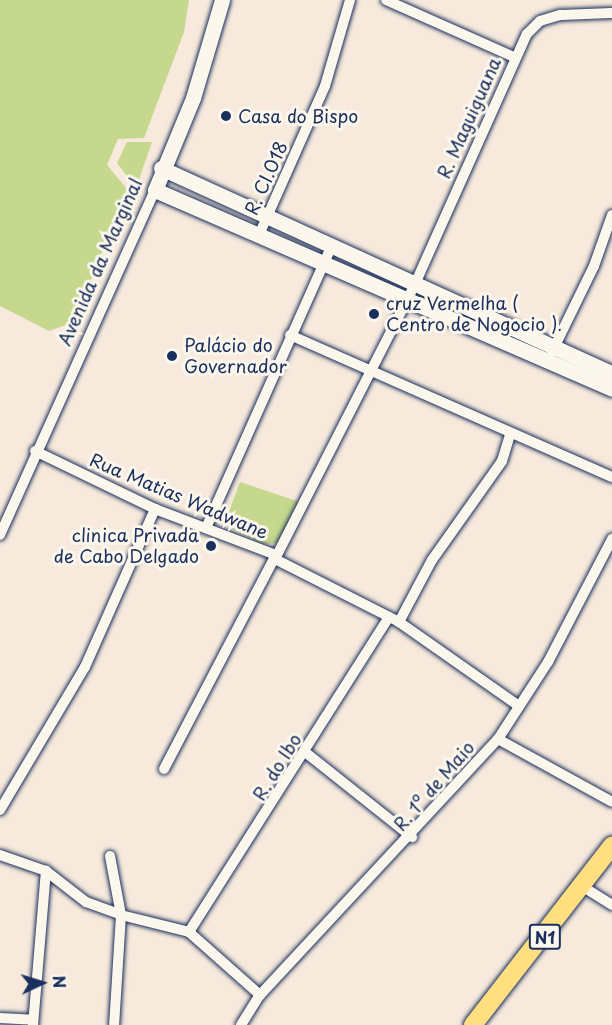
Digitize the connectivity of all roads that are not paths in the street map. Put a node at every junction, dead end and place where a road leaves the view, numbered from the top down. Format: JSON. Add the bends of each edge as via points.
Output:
{"nodes":[{"id":1,"x":222,"y":0,"type":"edge"},
{"id":2,"x":350,"y":0,"type":"edge"},
{"id":3,"x":386,"y":0,"type":"edge"},
{"id":4,"x":612,"y":13,"type":"edge"},
{"id":5,"x":514,"y":57,"type":"junction"},
{"id":6,"x":161,"y":168,"type":"junction"},
{"id":7,"x":154,"y":190,"type":"junction"},
{"id":8,"x":612,"y":215,"type":"edge"},
{"id":9,"x":267,"y":219,"type":"junction"},
{"id":10,"x":259,"y":235,"type":"junction"},
{"id":11,"x":331,"y":247,"type":"junction"},
{"id":12,"x":322,"y":264,"type":"junction"},
{"id":13,"x":416,"y":284,"type":"junction"},
{"id":14,"x":406,"y":300,"type":"junction"},
{"id":15,"x":290,"y":334,"type":"junction"},
{"id":16,"x":551,"y":354,"type":"junction"},
{"id":17,"x":372,"y":372,"type":"junction"},
{"id":18,"x":612,"y":374,"type":"edge"},
{"id":19,"x":612,"y":389,"type":"edge"},
{"id":20,"x":510,"y":434,"type":"junction"},
{"id":21,"x":35,"y":450,"type":"junction"},
{"id":22,"x":612,"y":477,"type":"edge"},
{"id":23,"x":155,"y":509,"type":"junction"},
{"id":24,"x":206,"y":528,"type":"junction"},
{"id":25,"x":0,"y":535,"type":"edge"},
{"id":26,"x":612,"y":539,"type":"edge"},
{"id":27,"x":275,"y":557,"type":"junction"},
{"id":28,"x":394,"y":619,"type":"junction"},
{"id":29,"x":519,"y":706,"type":"junction"},
{"id":30,"x":498,"y":739,"type":"junction"},
{"id":31,"x":305,"y":752,"type":"junction"},
{"id":32,"x":164,"y":769,"type":"dead end"},
{"id":33,"x":612,"y":802,"type":"edge"},
{"id":34,"x":0,"y":810,"type":"edge"},
{"id":35,"x":412,"y":837,"type":"junction"},
{"id":36,"x":612,"y":846,"type":"edge"},
{"id":37,"x":0,"y":855,"type":"edge"},
{"id":38,"x":110,"y":856,"type":"dead end"},
{"id":39,"x":46,"y":871,"type":"junction"},
{"id":40,"x":585,"y":888,"type":"junction"},
{"id":41,"x":612,"y":905,"type":"edge"},
{"id":42,"x":121,"y":915,"type":"junction"},
{"id":43,"x":189,"y":932,"type":"junction"},
{"id":44,"x":260,"y":995,"type":"junction"},
{"id":45,"x":0,"y":1018,"type":"edge"},
{"id":46,"x":33,"y":1023,"type":"edge"},
{"id":47,"x":114,"y":1025,"type":"edge"},
{"id":48,"x":241,"y":1025,"type":"edge"},
{"id":49,"x":473,"y":1025,"type":"edge"}],
"edges":[{"from":1,"to":6,"type":"street","name":"Avenida da Marginal","via":[[193,98]]},
{"from":2,"to":9,"type":"street","name":"R. CI.018","via":[[325,86]]},
{"from":3,"to":5,"type":"street"},
{"from":4,"to":5,"type":"street","name":"R. Maguiguana","via":[[540,21]]},
{"from":5,"to":13,"type":"street","name":"R. Maguiguana"},
{"from":6,"to":7,"type":"street","name":"Avenida da Marginal"},
{"from":6,"to":9,"type":"street"},
{"from":7,"to":10,"type":"street"},
{"from":7,"to":21,"type":"street","name":"Avenida da Marginal"},
{"from":8,"to":16,"type":"street"},
{"from":9,"to":10,"type":"street","name":"R. CI.018"},
{"from":9,"to":11,"type":"street"},
{"from":10,"to":12,"type":"street"},
{"from":11,"to":12,"type":"street"},
{"from":11,"to":13,"type":"street"},
{"from":12,"to":14,"type":"street"},
{"from":12,"to":15,"type":"street"},
{"from":13,"to":14,"type":"street","name":"R. Maguiguana"},
{"from":13,"to":16,"type":"street"},
{"from":14,"to":16,"type":"street"},
{"from":14,"to":17,"type":"street","name":"R. Maguiguana"},
{"from":15,"to":17,"type":"street"},
{"from":15,"to":24,"type":"street"},
{"from":16,"to":18,"type":"street"},
{"from":16,"to":19,"type":"street"},
{"from":17,"to":20,"type":"street"},
{"from":17,"to":27,"type":"street","name":"R. Maguiguana"},
{"from":20,"to":22,"type":"street"},
{"from":20,"to":28,"type":"street","name":"R. do Ibo","via":[[502,461]]},
{"from":21,"to":23,"type":"street","name":"Rua Matias Wadwane"},
{"from":21,"to":25,"type":"street","name":"Avenida da Marginal"},
{"from":23,"to":24,"type":"street","name":"Rua Matias Wadwane"},
{"from":23,"to":34,"type":"street","via":[[85,667]]},
{"from":24,"to":27,"type":"street","name":"Rua Matias Wadwane"},
{"from":26,"to":29,"type":"street","name":"R. 1º de Maio","via":[[594,581]]},
{"from":27,"to":28,"type":"street","name":"Rua Matias Wadwane"},
{"from":27,"to":32,"type":"street","name":"R. Maguiguana"},
{"from":28,"to":29,"type":"street","name":"Rua Matias Wadwane"},
{"from":28,"to":31,"type":"street","name":"R. do Ibo"},
{"from":29,"to":30,"type":"street","name":"R. 1º de Maio"},
{"from":30,"to":33,"type":"street"},
{"from":30,"to":35,"type":"street","name":"R. 1º de Maio"},
{"from":31,"to":35,"type":"street"},
{"from":31,"to":43,"type":"street","name":"R. do Ibo"},
{"from":35,"to":44,"type":"street","name":"R. 1º de Maio"},
{"from":36,"to":40,"type":"highway","number":"N1"},
{"from":37,"to":39,"type":"street"},
{"from":38,"to":42,"type":"street"},
{"from":39,"to":42,"type":"street","via":[[86,902]]},
{"from":39,"to":46,"type":"street"},
{"from":40,"to":41,"type":"street"},
{"from":40,"to":49,"type":"highway","number":"N1"},
{"from":42,"to":43,"type":"street"},
{"from":42,"to":47,"type":"street"},
{"from":43,"to":44,"type":"street"},
{"from":44,"to":48,"type":"street","name":"R. 1º de Maio"},
{"from":45,"to":46,"type":"street"}]}
